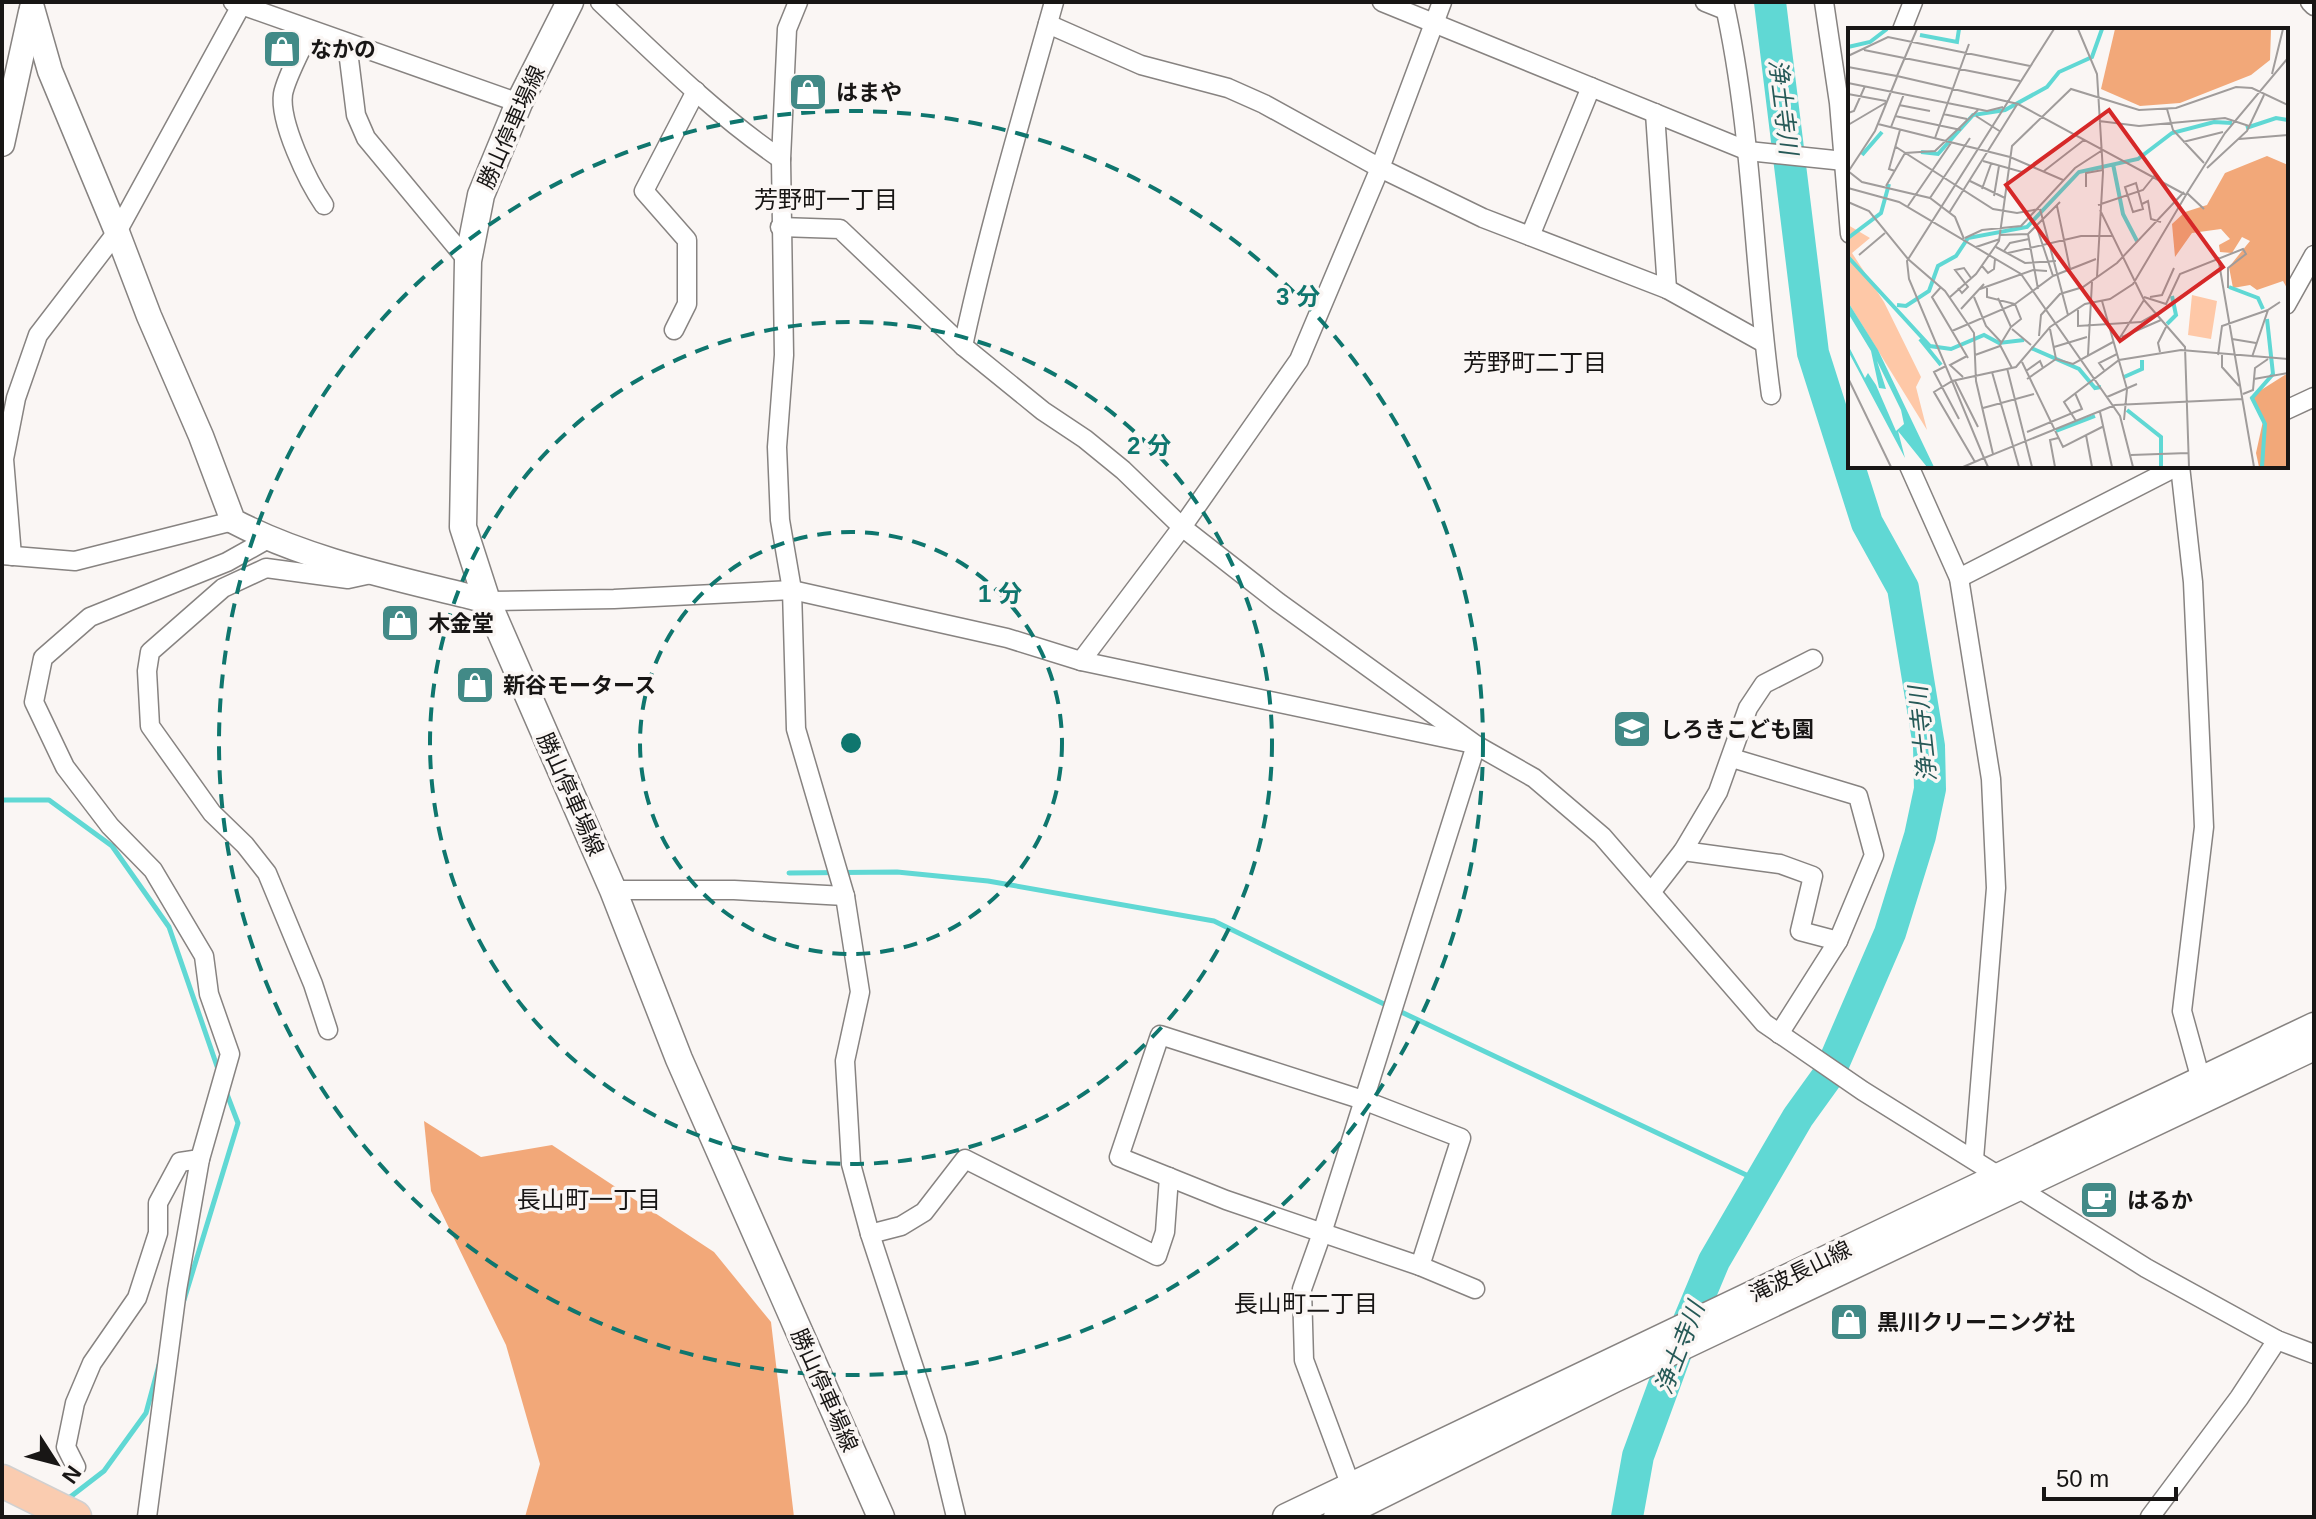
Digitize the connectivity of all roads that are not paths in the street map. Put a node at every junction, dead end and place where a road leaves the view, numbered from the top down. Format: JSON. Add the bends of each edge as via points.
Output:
{"nodes":[{"id":1,"x":570,"y":2,"type":"edge"},
{"id":2,"x":600,"y":2,"type":"edge"},
{"id":3,"x":798,"y":2,"type":"edge"},
{"id":4,"x":1054,"y":2,"type":"edge"},
{"id":5,"x":1382,"y":2,"type":"edge"},
{"id":6,"x":1442,"y":2,"type":"edge"},
{"id":7,"x":1705,"y":2,"type":"edge"},
{"id":8,"x":1824,"y":2,"type":"edge"},
{"id":9,"x":1913,"y":2,"type":"edge"},
{"id":10,"x":2310,"y":2,"type":"edge"},
{"id":11,"x":239,"y":3,"type":"edge"},
{"id":12,"x":32,"y":5,"type":"edge"},
{"id":13,"x":1724,"y":6,"type":"edge"},
{"id":14,"x":2314,"y":6,"type":"edge"},
{"id":15,"x":1433,"y":23,"type":"junction"},
{"id":16,"x":1048,"y":24,"type":"junction"},
{"id":17,"x":1903,"y":28,"type":"edge"},
{"id":18,"x":310,"y":30,"type":"junction"},
{"id":19,"x":347,"y":43,"type":"junction"},
{"id":20,"x":1591,"y":87,"type":"junction"},
{"id":21,"x":696,"y":91,"type":"junction"},
{"id":22,"x":519,"y":103,"type":"junction"},
{"id":23,"x":1655,"y":113,"type":"junction"},
{"id":24,"x":2,"y":144,"type":"edge"},
{"id":25,"x":1755,"y":152,"type":"junction"},
{"id":26,"x":1847,"y":154,"type":"edge"},
{"id":27,"x":781,"y":159,"type":"junction"},
{"id":28,"x":1380,"y":168,"type":"junction"},
{"id":29,"x":1848,"y":181,"type":"edge"},
{"id":30,"x":324,"y":205,"type":"dead end"},
{"id":31,"x":780,"y":227,"type":"junction"},
{"id":32,"x":117,"y":232,"type":"junction"},
{"id":33,"x":1530,"y":236,"type":"junction"},
{"id":34,"x":2314,"y":255,"type":"edge"},
{"id":35,"x":468,"y":261,"type":"junction"},
{"id":36,"x":1667,"y":289,"type":"junction"},
{"id":37,"x":2288,"y":301,"type":"edge"},
{"id":38,"x":674,"y":330,"type":"dead end"},
{"id":39,"x":1764,"y":343,"type":"junction"},
{"id":40,"x":963,"y":346,"type":"junction"},
{"id":41,"x":1771,"y":395,"type":"dead end"},
{"id":42,"x":2314,"y":397,"type":"edge"},
{"id":43,"x":2288,"y":408,"type":"edge"},
{"id":44,"x":1910,"y":468,"type":"edge"},
{"id":45,"x":2175,"y":468,"type":"edge"},
{"id":46,"x":2179,"y":468,"type":"edge"},
{"id":47,"x":233,"y":521,"type":"junction"},
{"id":48,"x":1182,"y":527,"type":"junction"},
{"id":49,"x":268,"y":539,"type":"junction"},
{"id":50,"x":7,"y":556,"type":"edge"},
{"id":51,"x":376,"y":573,"type":"junction"},
{"id":52,"x":1959,"y":578,"type":"junction"},
{"id":53,"x":792,"y":590,"type":"junction"},
{"id":54,"x":487,"y":601,"type":"junction"},
{"id":55,"x":1813,"y":659,"type":"dead end"},
{"id":56,"x":1081,"y":661,"type":"junction"},
{"id":57,"x":1476,"y":745,"type":"junction"},
{"id":58,"x":1732,"y":758,"type":"junction"},
{"id":59,"x":1683,"y":851,"type":"junction"},
{"id":60,"x":613,"y":890,"type":"junction"},
{"id":61,"x":1652,"y":891,"type":"junction"},
{"id":62,"x":845,"y":896,"type":"junction"},
{"id":63,"x":1838,"y":941,"type":"junction"},
{"id":64,"x":2314,"y":1026,"type":"edge"},
{"id":65,"x":328,"y":1030,"type":"dead end"},
{"id":66,"x":1779,"y":1034,"type":"junction"},
{"id":67,"x":2314,"y":1047,"type":"edge"},
{"id":68,"x":2201,"y":1080,"type":"junction"},
{"id":69,"x":1363,"y":1100,"type":"junction"},
{"id":70,"x":200,"y":1159,"type":"junction"},
{"id":71,"x":1974,"y":1159,"type":"junction"},
{"id":72,"x":1169,"y":1177,"type":"junction"},
{"id":73,"x":2008,"y":1181,"type":"junction"},
{"id":74,"x":1322,"y":1233,"type":"junction"},
{"id":75,"x":870,"y":1234,"type":"junction"},
{"id":76,"x":1420,"y":1266,"type":"junction"},
{"id":77,"x":1475,"y":1289,"type":"dead end"},
{"id":78,"x":2277,"y":1340,"type":"junction"},
{"id":79,"x":2314,"y":1354,"type":"edge"},
{"id":80,"x":1613,"y":1370,"type":"junction"},
{"id":81,"x":76,"y":1467,"type":"dead end"},
{"id":82,"x":2,"y":1481,"type":"edge"},
{"id":83,"x":1349,"y":1503,"type":"edge"},
{"id":84,"x":75,"y":1517,"type":"edge"},
{"id":85,"x":147,"y":1517,"type":"edge"},
{"id":86,"x":881,"y":1517,"type":"edge"},
{"id":87,"x":956,"y":1517,"type":"edge"},
{"id":88,"x":1286,"y":1517,"type":"edge"},
{"id":89,"x":2150,"y":1517,"type":"edge"}],
"edges":[{"from":1,"to":22,"type":"main road","name":"勝山停車場線"},
{"from":2,"to":21,"type":"street"},
{"from":3,"to":27,"type":"street","via":[[787,29]]},
{"from":4,"to":16,"type":"street"},
{"from":5,"to":15,"type":"street"},
{"from":6,"to":15,"type":"street"},
{"from":7,"to":13,"type":"street"},
{"from":8,"to":26,"type":"street"},
{"from":9,"to":17,"type":"street"},
{"from":10,"to":14,"type":"street"},
{"from":11,"to":18,"type":"street"},
{"from":11,"to":32,"type":"street"},
{"from":12,"to":24,"type":"street"},
{"from":12,"to":32,"type":"street","via":[[50,71]]},
{"from":13,"to":25,"type":"street"},
{"from":15,"to":20,"type":"street"},
{"from":15,"to":28,"type":"street"},
{"from":16,"to":28,"type":"street","via":[[1141,65],[1238,92]]},
{"from":16,"to":40,"type":"street"},
{"from":18,"to":19,"type":"street"},
{"from":18,"to":30,"type":"street","via":[[283,94],[286,120],[308,181]]},
{"from":19,"to":22,"type":"street"},
{"from":19,"to":35,"type":"street","via":[[356,115],[366,138]]},
{"from":20,"to":23,"type":"street"},
{"from":20,"to":33,"type":"street"},
{"from":21,"to":27,"type":"street"},
{"from":21,"to":38,"type":"street","via":[[644,191],[687,240],[687,304]]},
{"from":22,"to":35,"type":"main road","name":"勝山停車場線","via":[[481,195]]},
{"from":23,"to":25,"type":"street"},
{"from":23,"to":36,"type":"street"},
{"from":25,"to":26,"type":"street"},
{"from":25,"to":39,"type":"street"},
{"from":26,"to":29,"type":"street"},
{"from":27,"to":31,"type":"street"},
{"from":28,"to":33,"type":"street"},
{"from":28,"to":48,"type":"street","via":[[1299,360]]},
{"from":31,"to":40,"type":"street","via":[[840,229]]},
{"from":31,"to":53,"type":"street","via":[[784,355],[777,447],[780,520]]},
{"from":32,"to":47,"type":"street"},
{"from":32,"to":50,"type":"street","via":[[38,335],[16,398],[4,459]]},
{"from":33,"to":36,"type":"street"},
{"from":34,"to":37,"type":"street"},
{"from":35,"to":54,"type":"main road","name":"勝山停車場線","via":[[463,527]]},
{"from":36,"to":39,"type":"street"},
{"from":39,"to":41,"type":"street"},
{"from":40,"to":48,"type":"street","via":[[1123,470]]},
{"from":42,"to":43,"type":"street"},
{"from":44,"to":52,"type":"street"},
{"from":45,"to":52,"type":"street"},
{"from":46,"to":68,"type":"street","via":[[2193,582],[2204,827],[2182,1011]]},
{"from":47,"to":49,"type":"street"},
{"from":47,"to":50,"type":"street","via":[[75,561]]},
{"from":48,"to":56,"type":"street"},
{"from":48,"to":57,"type":"street"},
{"from":49,"to":51,"type":"street"},
{"from":49,"to":70,"type":"street","via":[[227,562],[90,617],[43,658],[34,702],[65,767],[110,826],[153,870],[204,956],[209,994],[230,1054]]},
{"from":51,"to":54,"type":"street"},
{"from":51,"to":65,"type":"street","via":[[348,579],[266,568],[223,588],[150,652],[147,671],[150,726],[212,813],[267,873]]},
{"from":52,"to":71,"type":"street","via":[[1991,779],[1996,888]]},
{"from":53,"to":54,"type":"street"},
{"from":53,"to":56,"type":"street","via":[[1007,638]]},
{"from":53,"to":62,"type":"street","via":[[796,729]]},
{"from":54,"to":60,"type":"main road","name":"勝山停車場線"},
{"from":55,"to":58,"type":"street","via":[[1764,684],[1748,708]]},
{"from":56,"to":57,"type":"street"},
{"from":57,"to":61,"type":"street","via":[[1534,778],[1602,836]]},
{"from":57,"to":69,"type":"street"},
{"from":58,"to":59,"type":"street"},
{"from":58,"to":63,"type":"street","via":[[1858,796],[1874,855]]},
{"from":59,"to":61,"type":"street"},
{"from":59,"to":63,"type":"street","via":[[1780,864],[1813,876],[1800,931]]},
{"from":60,"to":62,"type":"street"},
{"from":60,"to":86,"type":"main road","name":"勝山停車場線","via":[[679,1059]]},
{"from":61,"to":66,"type":"street"},
{"from":62,"to":75,"type":"street","via":[[860,992],[845,1061],[851,1164]]},
{"from":63,"to":66,"type":"street"},
{"from":64,"to":68,"type":"main road","name":"滝波長山線"},
{"from":66,"to":71,"type":"street"},
{"from":67,"to":73,"type":"main road","name":"滝波長山線"},
{"from":68,"to":73,"type":"main road","name":"滝波長山線"},
{"from":69,"to":72,"type":"street","via":[[1160,1035],[1119,1157]]},
{"from":69,"to":74,"type":"street"},
{"from":69,"to":76,"type":"street","via":[[1461,1138]]},
{"from":70,"to":81,"type":"street","via":[[180,1162],[158,1203],[158,1233],[137,1298],[92,1363],[75,1403],[66,1447]]},
{"from":70,"to":85,"type":"street"},
{"from":71,"to":73,"type":"street"},
{"from":72,"to":74,"type":"street"},
{"from":72,"to":75,"type":"street","via":[[1165,1232],[1157,1256],[965,1159],[924,1212],[901,1226]]},
{"from":73,"to":78,"type":"street","via":[[2146,1268]]},
{"from":73,"to":80,"type":"main road","name":"滝波長山線","via":[[1769,1286]]},
{"from":73,"to":80,"type":"main road","name":"滝波長山線","via":[[1760,1311]]},
{"from":74,"to":76,"type":"street"},
{"from":74,"to":83,"type":"street","via":[[1302,1289],[1304,1360]]},
{"from":75,"to":87,"type":"street","via":[[937,1438]]},
{"from":76,"to":77,"type":"street"},
{"from":78,"to":79,"type":"street"},
{"from":78,"to":89,"type":"street"},
{"from":80,"to":83,"type":"main road","name":"滝波長山線"},
{"from":82,"to":84,"type":"highway"},
{"from":83,"to":88,"type":"main road","name":"滝波長山線"}]}
